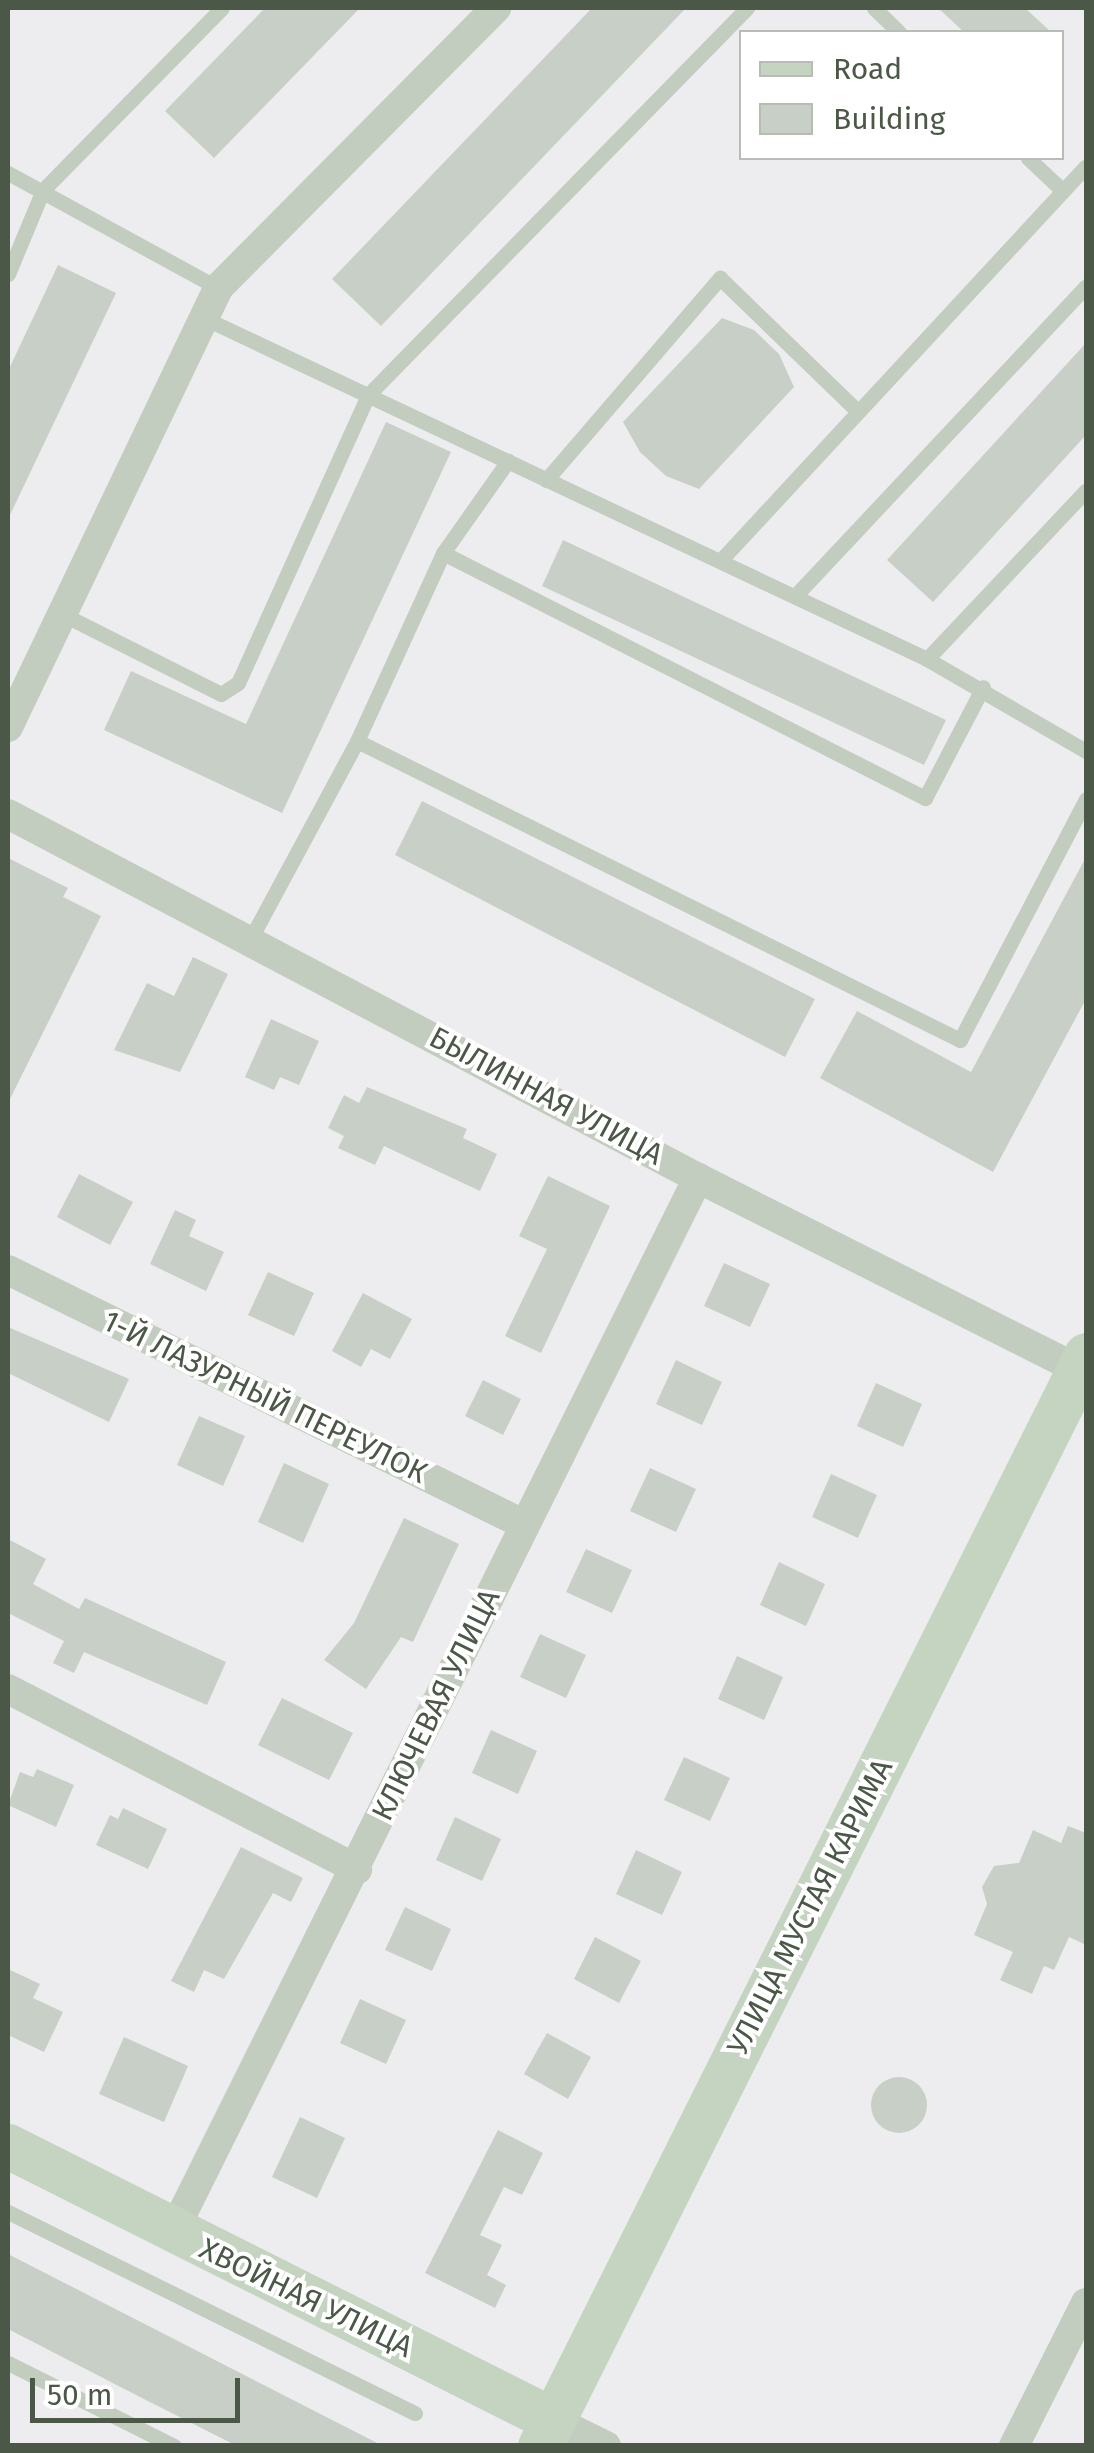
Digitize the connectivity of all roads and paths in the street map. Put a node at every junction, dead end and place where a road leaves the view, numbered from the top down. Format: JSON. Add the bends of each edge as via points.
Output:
{"nodes":[{"id":1,"x":222,"y":8,"type":"edge"},
{"id":2,"x":496,"y":8,"type":"edge"},
{"id":3,"x":747,"y":8,"type":"edge"},
{"id":4,"x":874,"y":8,"type":"edge"},
{"id":5,"x":898,"y":30,"type":"edge"},
{"id":6,"x":1030,"y":160,"type":"edge"},
{"id":7,"x":1086,"y":166,"type":"edge"},
{"id":8,"x":8,"y":173,"type":"edge"},
{"id":9,"x":42,"y":190,"type":"junction"},
{"id":10,"x":1063,"y":191,"type":"junction"},
{"id":11,"x":8,"y":274,"type":"edge"},
{"id":12,"x":1086,"y":286,"type":"edge"},
{"id":13,"x":218,"y":288,"type":"junction"},
{"id":14,"x":204,"y":318,"type":"junction"},
{"id":15,"x":368,"y":395,"type":"junction"},
{"id":16,"x":856,"y":410,"type":"junction"},
{"id":17,"x":508,"y":461,"type":"junction"},
{"id":18,"x":546,"y":480,"type":"junction"},
{"id":19,"x":1086,"y":490,"type":"edge"},
{"id":20,"x":443,"y":553,"type":"junction"},
{"id":21,"x":720,"y":561,"type":"junction"},
{"id":22,"x":794,"y":596,"type":"junction"},
{"id":23,"x":62,"y":614,"type":"junction"},
{"id":24,"x":927,"y":659,"type":"junction"},
{"id":25,"x":982,"y":687,"type":"junction"},
{"id":26,"x":8,"y":727,"type":"edge"},
{"id":27,"x":357,"y":741,"type":"junction"},
{"id":28,"x":1086,"y":751,"type":"edge"},
{"id":29,"x":1086,"y":798,"type":"edge"},
{"id":30,"x":8,"y":814,"type":"edge"},
{"id":31,"x":252,"y":938,"type":"junction"},
{"id":32,"x":698,"y":1178,"type":"junction"},
{"id":33,"x":8,"y":1270,"type":"edge"},
{"id":34,"x":1084,"y":1366,"type":"edge"},
{"id":35,"x":523,"y":1524,"type":"junction"},
{"id":36,"x":8,"y":1689,"type":"edge"},
{"id":37,"x":356,"y":1869,"type":"junction"},
{"id":38,"x":8,"y":2146,"type":"edge"},
{"id":39,"x":8,"y":2212,"type":"edge"},
{"id":40,"x":173,"y":2232,"type":"junction"},
{"id":41,"x":1086,"y":2303,"type":"edge"},
{"id":42,"x":8,"y":2363,"type":"edge"},
{"id":43,"x":415,"y":2413,"type":"dead end"},
{"id":44,"x":547,"y":2433,"type":"edge"},
{"id":45,"x":174,"y":2446,"type":"edge"},
{"id":46,"x":606,"y":2446,"type":"edge"},
{"id":47,"x":1014,"y":2446,"type":"edge"}],
"edges":[{"from":1,"to":9,"type":"lane"},
{"from":2,"to":13,"type":"street"},
{"from":3,"to":15,"type":"lane"},
{"from":4,"to":5,"type":"lane"},
{"from":6,"to":10,"type":"lane"},
{"from":7,"to":10,"type":"lane"},
{"from":8,"to":9,"type":"lane"},
{"from":9,"to":11,"type":"lane"},
{"from":9,"to":13,"type":"lane"},
{"from":10,"to":16,"type":"lane"},
{"from":12,"to":22,"type":"lane"},
{"from":13,"to":14,"type":"street"},
{"from":14,"to":15,"type":"lane"},
{"from":14,"to":23,"type":"street"},
{"from":15,"to":17,"type":"lane"},
{"from":15,"to":23,"type":"lane","via":[[238,683],[221,694]]},
{"from":16,"to":18,"type":"lane","via":[[720,278]]},
{"from":16,"to":21,"type":"lane"},
{"from":17,"to":18,"type":"lane"},
{"from":17,"to":20,"type":"lane"},
{"from":18,"to":21,"type":"lane"},
{"from":19,"to":24,"type":"lane"},
{"from":20,"to":25,"type":"lane","via":[[925,798]]},
{"from":20,"to":27,"type":"lane"},
{"from":21,"to":22,"type":"lane"},
{"from":22,"to":24,"type":"lane"},
{"from":23,"to":26,"type":"street"},
{"from":24,"to":25,"type":"lane"},
{"from":25,"to":28,"type":"lane"},
{"from":27,"to":29,"type":"lane","via":[[960,1040]]},
{"from":27,"to":31,"type":"lane"},
{"from":30,"to":31,"type":"street","name":"БЫЛИННАЯ УЛИЦА"},
{"from":31,"to":32,"type":"street","name":"БЫЛИННАЯ УЛИЦА"},
{"from":32,"to":34,"type":"street","name":"БЫЛИННАЯ УЛИЦА"},
{"from":32,"to":35,"type":"street","name":"КЛЮЧЕВАЯ УЛИЦА"},
{"from":33,"to":35,"type":"street","name":"1-Й ЛАЗУРНЫЙ ПЕРЕУЛОК"},
{"from":34,"to":44,"type":"street","name":"УЛИЦА МУСТАЯ КАРИМА"},
{"from":35,"to":37,"type":"street","name":"КЛЮЧЕВАЯ УЛИЦА"},
{"from":36,"to":37,"type":"street"},
{"from":37,"to":40,"type":"street","name":"КЛЮЧЕВАЯ УЛИЦА"},
{"from":38,"to":40,"type":"street","name":"ХВОЙНАЯ УЛИЦА"},
{"from":39,"to":43,"type":"lane"},
{"from":40,"to":44,"type":"street","name":"ХВОЙНАЯ УЛИЦА"},
{"from":41,"to":47,"type":"street"},
{"from":42,"to":45,"type":"lane"},
{"from":44,"to":46,"type":"street","name":"ХВОЙНАЯ УЛИЦА"}]}
